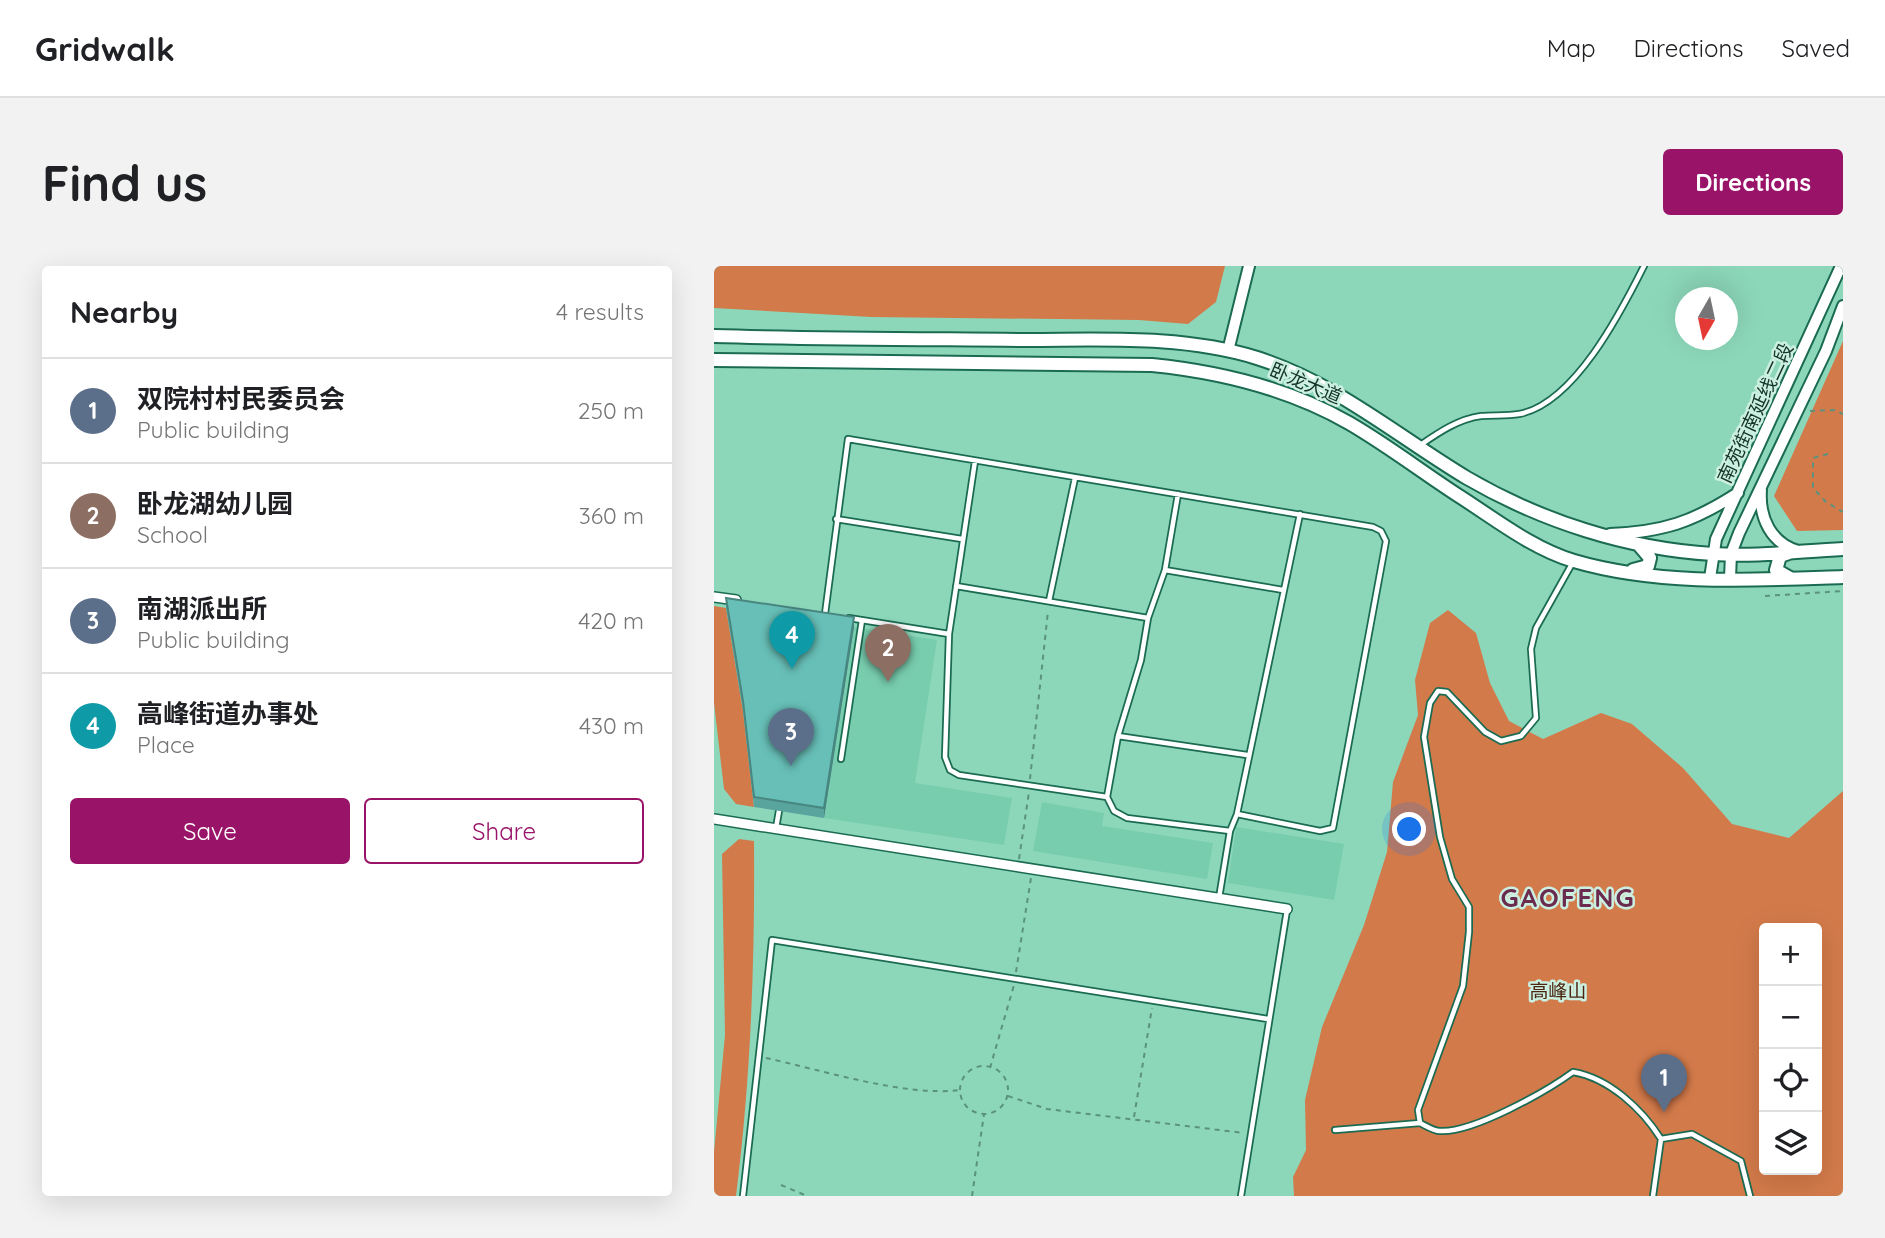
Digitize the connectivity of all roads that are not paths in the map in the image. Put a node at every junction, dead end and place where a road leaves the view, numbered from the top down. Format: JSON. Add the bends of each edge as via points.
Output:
{"nodes":[{"id":1,"x":1249,"y":266,"type":"edge"},
{"id":2,"x":1644,"y":266,"type":"edge"},
{"id":3,"x":1841,"y":266,"type":"edge"},
{"id":4,"x":1843,"y":306,"type":"edge"},
{"id":5,"x":714,"y":336,"type":"edge"},
{"id":6,"x":1228,"y":351,"type":"junction"},
{"id":7,"x":714,"y":360,"type":"edge"},
{"id":8,"x":1419,"y":446,"type":"junction"},
{"id":9,"x":975,"y":461,"type":"junction"},
{"id":10,"x":1074,"y":478,"type":"junction"},
{"id":11,"x":1761,"y":483,"type":"junction"},
{"id":12,"x":1738,"y":493,"type":"junction"},
{"id":13,"x":1178,"y":494,"type":"junction"},
{"id":14,"x":1300,"y":514,"type":"junction"},
{"id":15,"x":836,"y":519,"type":"junction"},
{"id":16,"x":1599,"y":534,"type":"junction"},
{"id":17,"x":962,"y":539,"type":"junction"},
{"id":18,"x":1639,"y":545,"type":"junction"},
{"id":19,"x":1843,"y":549,"type":"edge"},
{"id":20,"x":1797,"y":551,"type":"junction"},
{"id":21,"x":1712,"y":554,"type":"junction"},
{"id":22,"x":1731,"y":554,"type":"junction"},
{"id":23,"x":1573,"y":561,"type":"junction"},
{"id":24,"x":1165,"y":570,"type":"junction"},
{"id":25,"x":1629,"y":571,"type":"junction"},
{"id":26,"x":1843,"y":577,"type":"edge"},
{"id":27,"x":1710,"y":578,"type":"junction"},
{"id":28,"x":1730,"y":579,"type":"junction"},
{"id":29,"x":1797,"y":579,"type":"junction"},
{"id":30,"x":956,"y":586,"type":"junction"},
{"id":31,"x":1283,"y":590,"type":"junction"},
{"id":32,"x":714,"y":597,"type":"edge"},
{"id":33,"x":741,"y":601,"type":"edge"},
{"id":34,"x":1049,"y":601,"type":"junction"},
{"id":35,"x":814,"y":612,"type":"edge"},
{"id":36,"x":825,"y":614,"type":"junction"},
{"id":37,"x":1148,"y":618,"type":"junction"},
{"id":38,"x":862,"y":620,"type":"junction"},
{"id":39,"x":949,"y":634,"type":"junction"},
{"id":40,"x":1118,"y":736,"type":"junction"},
{"id":41,"x":1247,"y":755,"type":"junction"},
{"id":42,"x":841,"y":759,"type":"dead end"},
{"id":43,"x":782,"y":793,"type":"edge"},
{"id":44,"x":1107,"y":797,"type":"junction"},
{"id":45,"x":1237,"y":814,"type":"junction"},
{"id":46,"x":714,"y":819,"type":"edge"},
{"id":47,"x":776,"y":828,"type":"junction"},
{"id":48,"x":1230,"y":831,"type":"junction"},
{"id":49,"x":1219,"y":898,"type":"junction"},
{"id":50,"x":1287,"y":909,"type":"joint"},
{"id":51,"x":1268,"y":1020,"type":"junction"},
{"id":52,"x":1420,"y":1123,"type":"junction"},
{"id":53,"x":1335,"y":1130,"type":"dead end"},
{"id":54,"x":1661,"y":1139,"type":"junction"},
{"id":55,"x":743,"y":1196,"type":"edge"},
{"id":56,"x":1241,"y":1196,"type":"edge"},
{"id":57,"x":1653,"y":1196,"type":"edge"},
{"id":58,"x":1750,"y":1196,"type":"edge"}],
"edges":[{"from":1,"to":6,"type":"street"},
{"from":2,"to":8,"type":"lane","via":[[1622,309],[1566,388],[1541,406],[1520,414],[1478,416],[1447,427]]},
{"from":3,"to":12,"type":"street","name":"南苑街南延线二段"},
{"from":4,"to":11,"type":"street","name":"南苑街南延线二段"},
{"from":5,"to":6,"type":"main road","name":"卧龙大道","via":[[1140,340]]},
{"from":6,"to":8,"type":"main road","name":"卧龙大道","via":[[1314,382]]},
{"from":7,"to":23,"type":"main road","name":"卧龙大道","via":[[1152,365],[1203,370],[1303,400],[1349,423],[1523,537]]},
{"from":8,"to":16,"type":"main road","name":"卧龙大道","via":[[1467,478],[1535,512]]},
{"from":9,"to":10,"type":"lane"},
{"from":9,"to":15,"type":"lane","via":[[848,439]]},
{"from":9,"to":17,"type":"lane"},
{"from":10,"to":13,"type":"lane"},
{"from":10,"to":34,"type":"lane"},
{"from":11,"to":20,"type":"street","via":[[1764,522],[1786,547]]},
{"from":11,"to":22,"type":"street","name":"南苑街南延线二段"},
{"from":12,"to":16,"type":"street","via":[[1677,525],[1641,533]]},
{"from":12,"to":21,"type":"street","name":"南苑街南延线二段"},
{"from":13,"to":14,"type":"lane"},
{"from":13,"to":24,"type":"lane"},
{"from":14,"to":31,"type":"lane"},
{"from":14,"to":45,"type":"lane","via":[[1373,527],[1386,541],[1337,817],[1333,828],[1320,831]]},
{"from":15,"to":17,"type":"lane"},
{"from":15,"to":36,"type":"lane"},
{"from":16,"to":18,"type":"main road","name":"卧龙大道"},
{"from":17,"to":30,"type":"lane"},
{"from":18,"to":21,"type":"main road","name":"卧龙大道"},
{"from":18,"to":25,"type":"main road","via":[[1650,558],[1648,566]]},
{"from":19,"to":20,"type":"main road","name":"卧龙大道"},
{"from":20,"to":22,"type":"main road","name":"卧龙大道"},
{"from":20,"to":29,"type":"main road","via":[[1780,556],[1776,570]]},
{"from":21,"to":22,"type":"main road","name":"卧龙大道"},
{"from":21,"to":27,"type":"street","name":"南苑街南延线二段"},
{"from":22,"to":28,"type":"street","name":"南苑街南延线二段"},
{"from":23,"to":25,"type":"main road","name":"卧龙大道"},
{"from":23,"to":52,"type":"lane","via":[[1536,628],[1531,649],[1536,719],[1521,736],[1501,741],[1485,732],[1447,692],[1438,691],[1430,702],[1424,737],[1440,837],[1452,879],[1469,907],[1469,932],[1463,986],[1418,1110]]},
{"from":24,"to":31,"type":"lane"},
{"from":24,"to":37,"type":"lane"},
{"from":25,"to":27,"type":"main road","name":"卧龙大道"},
{"from":26,"to":29,"type":"main road","name":"卧龙大道"},
{"from":27,"to":28,"type":"main road","name":"卧龙大道"},
{"from":28,"to":29,"type":"main road","name":"卧龙大道"},
{"from":30,"to":34,"type":"lane"},
{"from":30,"to":39,"type":"lane"},
{"from":31,"to":41,"type":"lane"},
{"from":32,"to":33,"type":"street"},
{"from":34,"to":37,"type":"lane"},
{"from":35,"to":36,"type":"lane"},
{"from":36,"to":38,"type":"lane"},
{"from":37,"to":40,"type":"lane","via":[[1141,660]]},
{"from":38,"to":39,"type":"lane"},
{"from":38,"to":42,"type":"lane"},
{"from":39,"to":44,"type":"lane","via":[[945,757],[950,770]]},
{"from":40,"to":41,"type":"lane"},
{"from":40,"to":44,"type":"lane"},
{"from":41,"to":45,"type":"lane"},
{"from":43,"to":47,"type":"lane"},
{"from":44,"to":48,"type":"lane","via":[[1114,811],[1127,818]]},
{"from":45,"to":48,"type":"lane"},
{"from":46,"to":47,"type":"street"},
{"from":47,"to":49,"type":"street"},
{"from":48,"to":49,"type":"lane"},
{"from":49,"to":50,"type":"street"},
{"from":50,"to":51,"type":"lane"},
{"from":51,"to":55,"type":"lane","via":[[772,940]]},
{"from":51,"to":56,"type":"lane"},
{"from":52,"to":53,"type":"lane"},
{"from":52,"to":54,"type":"lane","via":[[1440,1131],[1470,1125],[1545,1092],[1573,1072],[1592,1075],[1645,1114]]},
{"from":54,"to":57,"type":"lane"},
{"from":54,"to":58,"type":"lane","via":[[1692,1133],[1741,1161]]}]}
